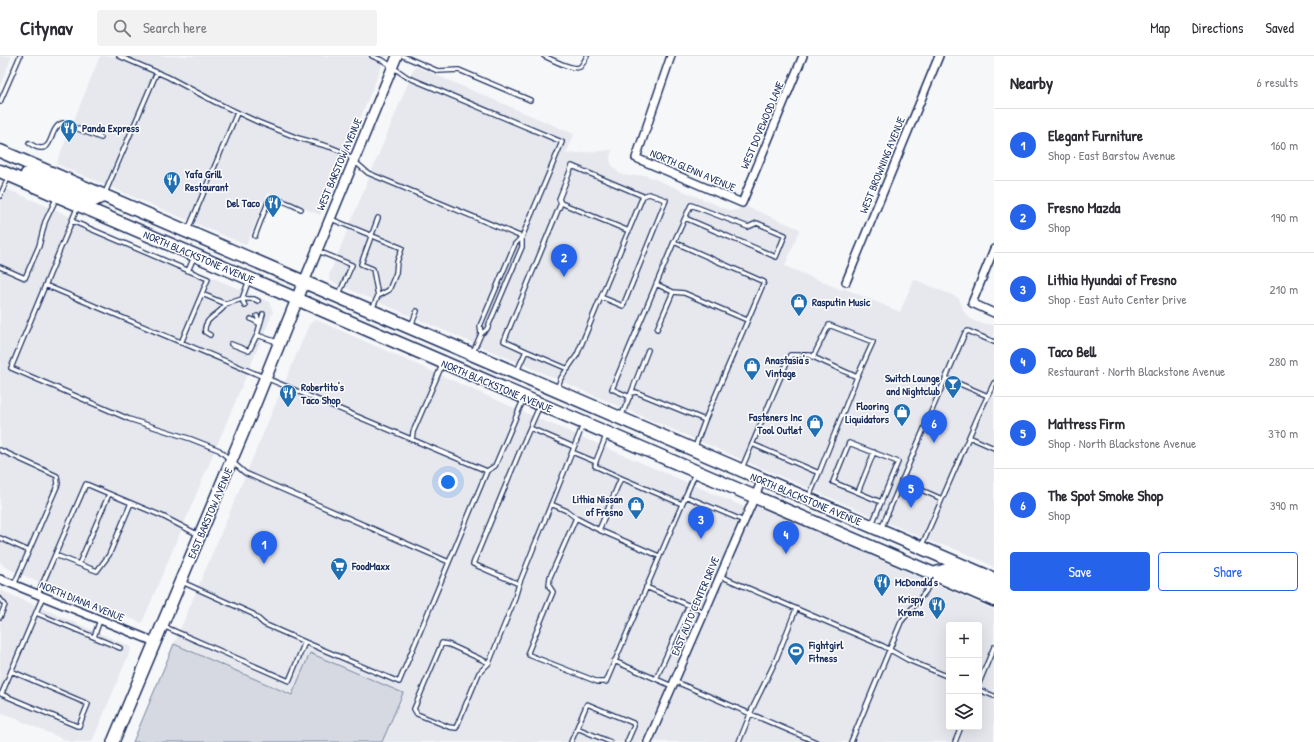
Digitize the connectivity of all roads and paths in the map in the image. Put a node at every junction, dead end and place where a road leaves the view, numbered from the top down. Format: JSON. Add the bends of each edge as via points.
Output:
{"nodes":[{"id":1,"x":20,"y":56,"type":"edge"},
{"id":2,"x":119,"y":56,"type":"edge"},
{"id":3,"x":372,"y":56,"type":"edge"},
{"id":4,"x":397,"y":56,"type":"edge"},
{"id":5,"x":403,"y":56,"type":"edge"},
{"id":6,"x":544,"y":56,"type":"edge"},
{"id":7,"x":586,"y":56,"type":"edge"},
{"id":8,"x":670,"y":56,"type":"edge"},
{"id":9,"x":803,"y":56,"type":"edge"},
{"id":10,"x":939,"y":56,"type":"edge"},
{"id":11,"x":392,"y":67,"type":"junction"},
{"id":12,"x":157,"y":72,"type":"junction"},
{"id":13,"x":530,"y":100,"type":"dead end"},
{"id":14,"x":0,"y":102,"type":"edge"},
{"id":15,"x":237,"y":113,"type":"junction"},
{"id":16,"x":101,"y":138,"type":"dead end"},
{"id":17,"x":28,"y":143,"type":"dead end"},
{"id":18,"x":0,"y":151,"type":"edge"},
{"id":19,"x":354,"y":161,"type":"junction"},
{"id":20,"x":5,"y":173,"type":"edge"},
{"id":21,"x":0,"y":196,"type":"edge"},
{"id":22,"x":57,"y":196,"type":"junction"},
{"id":23,"x":104,"y":196,"type":"junction"},
{"id":24,"x":643,"y":196,"type":"junction"},
{"id":25,"x":561,"y":203,"type":"junction"},
{"id":26,"x":742,"y":203,"type":"joint"},
{"id":27,"x":79,"y":205,"type":"junction"},
{"id":28,"x":301,"y":209,"type":"dead end"},
{"id":29,"x":330,"y":218,"type":"junction"},
{"id":30,"x":378,"y":218,"type":"dead end"},
{"id":31,"x":685,"y":218,"type":"junction"},
{"id":32,"x":72,"y":221,"type":"junction"},
{"id":33,"x":629,"y":231,"type":"junction"},
{"id":34,"x":187,"y":232,"type":"junction"},
{"id":35,"x":371,"y":235,"type":"junction"},
{"id":36,"x":255,"y":236,"type":"dead end"},
{"id":37,"x":522,"y":237,"type":"junction"},
{"id":38,"x":674,"y":242,"type":"junction"},
{"id":39,"x":994,"y":249,"type":"edge"},
{"id":40,"x":317,"y":251,"type":"junction"},
{"id":41,"x":195,"y":256,"type":"junction"},
{"id":42,"x":360,"y":264,"type":"junction"},
{"id":43,"x":352,"y":265,"type":"junction"},
{"id":44,"x":0,"y":267,"type":"edge"},
{"id":45,"x":188,"y":271,"type":"junction"},
{"id":46,"x":250,"y":279,"type":"junction"},
{"id":47,"x":304,"y":282,"type":"junction"},
{"id":48,"x":846,"y":282,"type":"dead end"},
{"id":49,"x":656,"y":284,"type":"junction"},
{"id":50,"x":45,"y":285,"type":"junction"},
{"id":51,"x":673,"y":292,"type":"junction"},
{"id":52,"x":202,"y":294,"type":"junction"},
{"id":53,"x":378,"y":296,"type":"junction"},
{"id":54,"x":337,"y":297,"type":"junction"},
{"id":55,"x":601,"y":297,"type":"junction"},
{"id":56,"x":242,"y":299,"type":"junction"},
{"id":57,"x":250,"y":299,"type":"junction"},
{"id":58,"x":298,"y":300,"type":"junction"},
{"id":59,"x":258,"y":301,"type":"dead end"},
{"id":60,"x":226,"y":304,"type":"junction"},
{"id":61,"x":252,"y":304,"type":"dead end"},
{"id":62,"x":246,"y":306,"type":"dead end"},
{"id":63,"x":371,"y":311,"type":"junction"},
{"id":64,"x":417,"y":311,"type":"dead end"},
{"id":65,"x":994,"y":313,"type":"edge"},
{"id":66,"x":263,"y":314,"type":"dead end"},
{"id":67,"x":257,"y":316,"type":"dead end"},
{"id":68,"x":251,"y":318,"type":"dead end"},
{"id":69,"x":747,"y":320,"type":"junction"},
{"id":70,"x":260,"y":324,"type":"junction"},
{"id":71,"x":410,"y":328,"type":"junction"},
{"id":72,"x":657,"y":329,"type":"dead end"},
{"id":73,"x":481,"y":334,"type":"junction"},
{"id":74,"x":210,"y":335,"type":"dead end"},
{"id":75,"x":257,"y":335,"type":"junction"},
{"id":76,"x":994,"y":342,"type":"edge"},
{"id":77,"x":181,"y":343,"type":"junction"},
{"id":78,"x":231,"y":344,"type":"dead end"},
{"id":79,"x":280,"y":344,"type":"junction"},
{"id":80,"x":648,"y":350,"type":"dead end"},
{"id":81,"x":526,"y":351,"type":"junction"},
{"id":82,"x":472,"y":355,"type":"junction"},
{"id":83,"x":813,"y":357,"type":"junction"},
{"id":84,"x":443,"y":362,"type":"junction"},
{"id":85,"x":568,"y":369,"type":"junction"},
{"id":86,"x":516,"y":374,"type":"junction"},
{"id":87,"x":857,"y":377,"type":"junction"},
{"id":88,"x":946,"y":378,"type":"junction"},
{"id":89,"x":265,"y":379,"type":"junction"},
{"id":90,"x":994,"y":383,"type":"edge"},
{"id":91,"x":556,"y":391,"type":"junction"},
{"id":92,"x":630,"y":395,"type":"junction"},
{"id":93,"x":988,"y":396,"type":"junction"},
{"id":94,"x":524,"y":397,"type":"junction"},
{"id":95,"x":541,"y":404,"type":"junction"},
{"id":96,"x":621,"y":419,"type":"junction"},
{"id":97,"x":705,"y":420,"type":"junction"},
{"id":98,"x":584,"y":423,"type":"junction"},
{"id":99,"x":530,"y":428,"type":"junction"},
{"id":100,"x":608,"y":433,"type":"junction"},
{"id":101,"x":969,"y":438,"type":"junction"},
{"id":102,"x":412,"y":440,"type":"junction"},
{"id":103,"x":752,"y":444,"type":"junction"},
{"id":104,"x":574,"y":447,"type":"junction"},
{"id":105,"x":994,"y":448,"type":"edge"},
{"id":106,"x":0,"y":450,"type":"edge"},
{"id":107,"x":693,"y":450,"type":"junction"},
{"id":108,"x":572,"y":452,"type":"junction"},
{"id":109,"x":874,"y":452,"type":"junction"},
{"id":110,"x":231,"y":461,"type":"junction"},
{"id":111,"x":596,"y":462,"type":"junction"},
{"id":112,"x":487,"y":471,"type":"junction"},
{"id":113,"x":696,"y":471,"type":"junction"},
{"id":114,"x":741,"y":471,"type":"junction"},
{"id":115,"x":819,"y":473,"type":"junction"},
{"id":116,"x":621,"y":478,"type":"junction"},
{"id":117,"x":762,"y":480,"type":"junction"},
{"id":118,"x":901,"y":481,"type":"junction"},
{"id":119,"x":858,"y":492,"type":"junction"},
{"id":120,"x":109,"y":494,"type":"junction"},
{"id":121,"x":685,"y":496,"type":"junction"},
{"id":122,"x":754,"y":496,"type":"junction"},
{"id":123,"x":942,"y":499,"type":"junction"},
{"id":124,"x":808,"y":500,"type":"junction"},
{"id":125,"x":881,"y":502,"type":"junction"},
{"id":126,"x":131,"y":503,"type":"junction"},
{"id":127,"x":551,"y":504,"type":"junction"},
{"id":128,"x":682,"y":504,"type":"junction"},
{"id":129,"x":576,"y":518,"type":"junction"},
{"id":130,"x":744,"y":521,"type":"junction"},
{"id":131,"x":875,"y":528,"type":"junction"},
{"id":132,"x":599,"y":530,"type":"junction"},
{"id":133,"x":200,"y":535,"type":"junction"},
{"id":134,"x":0,"y":538,"type":"edge"},
{"id":135,"x":921,"y":548,"type":"junction"},
{"id":136,"x":29,"y":551,"type":"junction"},
{"id":137,"x":55,"y":555,"type":"junction"},
{"id":138,"x":659,"y":556,"type":"junction"},
{"id":139,"x":449,"y":562,"type":"junction"},
{"id":140,"x":79,"y":564,"type":"junction"},
{"id":141,"x":933,"y":574,"type":"junction"},
{"id":142,"x":720,"y":576,"type":"junction"},
{"id":143,"x":0,"y":579,"type":"edge"},
{"id":144,"x":994,"y":580,"type":"edge"},
{"id":145,"x":181,"y":582,"type":"junction"},
{"id":146,"x":519,"y":584,"type":"junction"},
{"id":147,"x":14,"y":585,"type":"junction"},
{"id":148,"x":646,"y":587,"type":"junction"},
{"id":149,"x":994,"y":590,"type":"edge"},
{"id":150,"x":41,"y":596,"type":"junction"},
{"id":151,"x":0,"y":599,"type":"edge"},
{"id":152,"x":994,"y":600,"type":"edge"},
{"id":153,"x":689,"y":606,"type":"junction"},
{"id":154,"x":796,"y":609,"type":"junction"},
{"id":155,"x":36,"y":612,"type":"junction"},
{"id":156,"x":704,"y":612,"type":"junction"},
{"id":157,"x":0,"y":617,"type":"edge"},
{"id":158,"x":100,"y":620,"type":"junction"},
{"id":159,"x":162,"y":625,"type":"junction"},
{"id":160,"x":94,"y":637,"type":"junction"},
{"id":161,"x":155,"y":642,"type":"junction"},
{"id":162,"x":305,"y":642,"type":"junction"},
{"id":163,"x":994,"y":647,"type":"edge"},
{"id":164,"x":120,"y":648,"type":"dead end"},
{"id":165,"x":889,"y":649,"type":"junction"},
{"id":166,"x":614,"y":661,"type":"junction"},
{"id":167,"x":489,"y":663,"type":"junction"},
{"id":168,"x":11,"y":671,"type":"junction"},
{"id":169,"x":946,"y":676,"type":"edge"},
{"id":170,"x":982,"y":677,"type":"edge"},
{"id":171,"x":656,"y":679,"type":"junction"},
{"id":172,"x":673,"y":684,"type":"junction"},
{"id":173,"x":982,"y":691,"type":"edge"},
{"id":174,"x":994,"y":696,"type":"edge"},
{"id":175,"x":750,"y":714,"type":"junction"},
{"id":176,"x":577,"y":728,"type":"junction"},
{"id":177,"x":960,"y":730,"type":"edge"},
{"id":178,"x":113,"y":742,"type":"edge"},
{"id":179,"x":571,"y":742,"type":"edge"},
{"id":180,"x":610,"y":742,"type":"edge"},
{"id":181,"x":627,"y":742,"type":"edge"},
{"id":182,"x":648,"y":742,"type":"edge"},
{"id":183,"x":739,"y":742,"type":"edge"},
{"id":184,"x":816,"y":742,"type":"edge"},
{"id":185,"x":851,"y":742,"type":"edge"},
{"id":186,"x":955,"y":742,"type":"edge"}],
"edges":[{"from":1,"to":14,"type":"lane"},
{"from":2,"to":12,"type":"lane"},
{"from":3,"to":11,"type":"lane"},
{"from":4,"to":11,"type":"street","name":"WEST BARSTOW AVENUE"},
{"from":5,"to":13,"type":"lane","via":[[438,71],[459,70]]},
{"from":6,"to":7,"type":"lane","via":[[574,69],[584,62]]},
{"from":8,"to":26,"type":"street","name":"NORTH GLENN AVENUE","via":[[636,158]]},
{"from":9,"to":26,"type":"street","name":"WEST DOVEWOOD LANE"},
{"from":10,"to":48,"type":"street","name":"WEST BROWNING AVENUE"},
{"from":11,"to":19,"type":"street","name":"WEST BARSTOW AVENUE"},
{"from":11,"to":37,"type":"lane","via":[[407,77],[562,142]]},
{"from":12,"to":15,"type":"lane"},
{"from":12,"to":23,"type":"lane"},
{"from":15,"to":19,"type":"lane","via":[[298,138],[345,153]]},
{"from":15,"to":34,"type":"lane"},
{"from":16,"to":17,"type":"lane","via":[[63,123],[58,125],[45,147],[40,148]]},
{"from":18,"to":23,"type":"main road","name":"NORTH BLACKSTONE AVENUE"},
{"from":19,"to":29,"type":"street","name":"WEST BARSTOW AVENUE"},
{"from":19,"to":37,"type":"lane","via":[[368,173]]},
{"from":20,"to":21,"type":"lane"},
{"from":20,"to":22,"type":"main road","name":"NORTH BLACKSTONE AVENUE"},
{"from":20,"to":23,"type":"main road","via":[[16,171],[85,199],[94,200]]},
{"from":22,"to":27,"type":"main road","name":"NORTH BLACKSTONE AVENUE"},
{"from":22,"to":44,"type":"lane","via":[[25,278]]},
{"from":23,"to":34,"type":"main road","name":"NORTH BLACKSTONE AVENUE"},
{"from":24,"to":25,"type":"lane","via":[[572,166],[559,199]]},
{"from":24,"to":33,"type":"lane"},
{"from":24,"to":55,"type":"lane","via":[[649,194],[666,200],[623,306]]},
{"from":25,"to":33,"type":"lane"},
{"from":25,"to":81,"type":"lane","via":[[504,341]]},
{"from":27,"to":32,"type":"lane"},
{"from":27,"to":41,"type":"main road","name":"NORTH BLACKSTONE AVENUE"},
{"from":28,"to":36,"type":"lane","via":[[277,199],[268,202]]},
{"from":29,"to":35,"type":"lane"},
{"from":29,"to":40,"type":"street","name":"WEST BARSTOW AVENUE"},
{"from":30,"to":35,"type":"lane"},
{"from":31,"to":31,"type":"lane","via":[[776,257],[785,235],[757,223],[748,227],[691,205]]},
{"from":31,"to":38,"type":"lane"},
{"from":32,"to":45,"type":"lane"},
{"from":32,"to":50,"type":"lane"},
{"from":33,"to":55,"type":"lane"},
{"from":34,"to":47,"type":"main road","name":"NORTH BLACKSTONE AVENUE"},
{"from":35,"to":42,"type":"lane"},
{"from":35,"to":53,"type":"lane","via":[[402,248],[389,290]]},
{"from":37,"to":73,"type":"lane","via":[[522,247],[487,329]]},
{"from":37,"to":73,"type":"lane","via":[[515,244],[500,278],[480,326]]},
{"from":38,"to":49,"type":"lane"},
{"from":38,"to":69,"type":"lane","via":[[764,282]]},
{"from":39,"to":65,"type":"street","via":[[972,304]]},
{"from":40,"to":43,"type":"lane"},
{"from":40,"to":47,"type":"street","name":"WEST BARSTOW AVENUE"},
{"from":41,"to":45,"type":"lane"},
{"from":41,"to":46,"type":"main road","name":"NORTH BLACKSTONE AVENUE"},
{"from":42,"to":43,"type":"lane"},
{"from":42,"to":53,"type":"lane","via":[[373,269]]},
{"from":43,"to":54,"type":"lane"},
{"from":45,"to":52,"type":"lane","via":[[208,279]]},
{"from":46,"to":56,"type":"lane"},
{"from":46,"to":58,"type":"main road","name":"NORTH BLACKSTONE AVENUE"},
{"from":47,"to":54,"type":"main road","name":"NORTH BLACKSTONE AVENUE"},
{"from":47,"to":58,"type":"main road","name":"EAST BARSTOW AVENUE"},
{"from":49,"to":51,"type":"lane"},
{"from":49,"to":92,"type":"lane","via":[[612,389]]},
{"from":50,"to":77,"type":"lane"},
{"from":50,"to":110,"type":"lane","via":[[11,368],[129,419],[219,450]]},
{"from":51,"to":69,"type":"lane","via":[[684,293]]},
{"from":51,"to":72,"type":"lane"},
{"from":52,"to":60,"type":"lane"},
{"from":52,"to":77,"type":"lane"},
{"from":53,"to":63,"type":"lane"},
{"from":54,"to":63,"type":"main road","name":"NORTH BLACKSTONE AVENUE"},
{"from":55,"to":85,"type":"lane","via":[[577,355]]},
{"from":56,"to":57,"type":"lane"},
{"from":56,"to":60,"type":"lane"},
{"from":56,"to":62,"type":"lane"},
{"from":57,"to":59,"type":"lane"},
{"from":57,"to":61,"type":"lane"},
{"from":58,"to":79,"type":"main road","name":"EAST BARSTOW AVENUE"},
{"from":58,"to":84,"type":"main road","name":"NORTH BLACKSTONE AVENUE"},
{"from":60,"to":74,"type":"lane","via":[[207,322],[204,328]]},
{"from":63,"to":71,"type":"main road","name":"NORTH BLACKSTONE AVENUE"},
{"from":64,"to":71,"type":"lane"},
{"from":66,"to":70,"type":"lane"},
{"from":67,"to":70,"type":"lane"},
{"from":68,"to":70,"type":"lane"},
{"from":69,"to":97,"type":"lane"},
{"from":70,"to":75,"type":"lane"},
{"from":71,"to":82,"type":"main road","name":"NORTH BLACKSTONE AVENUE"},
{"from":73,"to":82,"type":"lane"},
{"from":75,"to":78,"type":"lane","via":[[249,351]]},
{"from":75,"to":79,"type":"lane"},
{"from":76,"to":88,"type":"lane","via":[[968,331],[965,333]]},
{"from":77,"to":89,"type":"lane"},
{"from":79,"to":89,"type":"main road","name":"EAST BARSTOW AVENUE"},
{"from":80,"to":92,"type":"lane"},
{"from":81,"to":85,"type":"lane"},
{"from":81,"to":86,"type":"lane"},
{"from":82,"to":86,"type":"main road","name":"NORTH BLACKSTONE AVENUE"},
{"from":83,"to":87,"type":"lane"},
{"from":83,"to":87,"type":"lane","via":[[829,325],[873,342]]},
{"from":83,"to":103,"type":"lane","via":[[790,354]]},
{"from":84,"to":94,"type":"main road","name":"NORTH BLACKSTONE AVENUE"},
{"from":84,"to":102,"type":"lane","via":[[413,432]]},
{"from":85,"to":91,"type":"lane"},
{"from":86,"to":91,"type":"main road","name":"NORTH BLACKSTONE AVENUE"},
{"from":87,"to":115,"type":"lane"},
{"from":88,"to":93,"type":"lane"},
{"from":88,"to":118,"type":"lane"},
{"from":89,"to":102,"type":"lane"},
{"from":89,"to":110,"type":"main road","name":"EAST BARSTOW AVENUE"},
{"from":90,"to":93,"type":"lane"},
{"from":91,"to":96,"type":"main road","name":"NORTH BLACKSTONE AVENUE"},
{"from":92,"to":96,"type":"lane"},
{"from":92,"to":97,"type":"lane","via":[[636,392]]},
{"from":93,"to":101,"type":"lane"},
{"from":94,"to":95,"type":"main road","name":"NORTH BLACKSTONE AVENUE"},
{"from":94,"to":112,"type":"lane","via":[[495,466]]},
{"from":95,"to":98,"type":"main road","name":"NORTH BLACKSTONE AVENUE"},
{"from":95,"to":99,"type":"lane"},
{"from":96,"to":107,"type":"main road","name":"NORTH BLACKSTONE AVENUE"},
{"from":97,"to":107,"type":"lane"},
{"from":98,"to":100,"type":"main road","name":"NORTH BLACKSTONE AVENUE"},
{"from":98,"to":104,"type":"lane"},
{"from":99,"to":104,"type":"lane"},
{"from":99,"to":146,"type":"lane","via":[[473,564]]},
{"from":100,"to":111,"type":"lane"},
{"from":100,"to":113,"type":"main road","name":"NORTH BLACKSTONE AVENUE"},
{"from":101,"to":105,"type":"lane"},
{"from":101,"to":123,"type":"lane"},
{"from":102,"to":112,"type":"lane"},
{"from":103,"to":114,"type":"lane"},
{"from":103,"to":115,"type":"lane"},
{"from":104,"to":108,"type":"lane"},
{"from":106,"to":136,"type":"lane","via":[[57,476],[58,484]]},
{"from":107,"to":114,"type":"main road","name":"NORTH BLACKSTONE AVENUE"},
{"from":108,"to":111,"type":"lane"},
{"from":108,"to":127,"type":"lane"},
{"from":109,"to":119,"type":"lane"},
{"from":109,"to":119,"type":"lane","via":[[849,443],[833,482]]},
{"from":109,"to":125,"type":"lane","via":[[898,462]]},
{"from":110,"to":133,"type":"main road","name":"EAST BARSTOW AVENUE"},
{"from":110,"to":139,"type":"lane","via":[[244,473]]},
{"from":111,"to":116,"type":"lane","via":[[595,466]]},
{"from":112,"to":139,"type":"lane"},
{"from":113,"to":121,"type":"lane"},
{"from":113,"to":122,"type":"main road","name":"NORTH BLACKSTONE AVENUE"},
{"from":114,"to":117,"type":"main road","name":"NORTH BLACKSTONE AVENUE"},
{"from":115,"to":124,"type":"lane"},
{"from":116,"to":128,"type":"lane"},
{"from":116,"to":132,"type":"lane"},
{"from":117,"to":122,"type":"street","name":"EAST AUTO CENTER DRIVE"},
{"from":117,"to":124,"type":"main road","name":"NORTH BLACKSTONE AVENUE"},
{"from":118,"to":123,"type":"lane"},
{"from":118,"to":131,"type":"lane"},
{"from":119,"to":125,"type":"lane"},
{"from":120,"to":126,"type":"lane"},
{"from":120,"to":137,"type":"lane","via":[[86,484]]},
{"from":120,"to":140,"type":"lane"},
{"from":121,"to":128,"type":"lane"},
{"from":121,"to":130,"type":"lane"},
{"from":122,"to":130,"type":"street","name":"EAST AUTO CENTER DRIVE"},
{"from":122,"to":141,"type":"main road","name":"NORTH BLACKSTONE AVENUE"},
{"from":123,"to":135,"type":"lane"},
{"from":124,"to":131,"type":"main road","name":"NORTH BLACKSTONE AVENUE"},
{"from":125,"to":131,"type":"lane"},
{"from":126,"to":133,"type":"lane"},
{"from":126,"to":140,"type":"lane","via":[[109,555],[97,572]]},
{"from":127,"to":129,"type":"lane"},
{"from":127,"to":146,"type":"lane"},
{"from":128,"to":138,"type":"lane"},
{"from":129,"to":132,"type":"lane"},
{"from":129,"to":166,"type":"lane","via":[[550,577],[549,586],[553,592],[528,652],[598,682],[606,682]]},
{"from":130,"to":142,"type":"street","name":"EAST AUTO CENTER DRIVE"},
{"from":131,"to":135,"type":"main road","name":"NORTH BLACKSTONE AVENUE"},
{"from":132,"to":138,"type":"lane"},
{"from":133,"to":145,"type":"main road","name":"EAST BARSTOW AVENUE"},
{"from":134,"to":136,"type":"lane"},
{"from":135,"to":144,"type":"main road","name":"NORTH BLACKSTONE AVENUE"},
{"from":136,"to":147,"type":"lane"},
{"from":137,"to":140,"type":"lane"},
{"from":137,"to":150,"type":"lane"},
{"from":138,"to":148,"type":"lane"},
{"from":139,"to":162,"type":"lane","via":[[399,682]]},
{"from":141,"to":149,"type":"main road","via":[[947,570]]},
{"from":141,"to":152,"type":"main road","name":"NORTH BLACKSTONE AVENUE"},
{"from":141,"to":165,"type":"lane","via":[[926,591],[901,622]]},
{"from":142,"to":154,"type":"lane"},
{"from":142,"to":156,"type":"street","name":"EAST AUTO CENTER DRIVE"},
{"from":143,"to":147,"type":"street","name":"NORTH DIANA AVENUE"},
{"from":145,"to":159,"type":"main road","name":"EAST BARSTOW AVENUE"},
{"from":145,"to":162,"type":"lane","via":[[253,614],[264,624]]},
{"from":146,"to":167,"type":"lane"},
{"from":147,"to":150,"type":"street","name":"NORTH DIANA AVENUE"},
{"from":148,"to":153,"type":"lane"},
{"from":148,"to":166,"type":"lane"},
{"from":150,"to":155,"type":"lane"},
{"from":150,"to":158,"type":"street","name":"NORTH DIANA AVENUE"},
{"from":151,"to":157,"type":"lane","via":[[5,605]]},
{"from":153,"to":156,"type":"lane"},
{"from":153,"to":171,"type":"lane"},
{"from":154,"to":165,"type":"lane"},
{"from":154,"to":175,"type":"lane","via":[[775,662]]},
{"from":155,"to":160,"type":"lane"},
{"from":155,"to":168,"type":"lane"},
{"from":156,"to":172,"type":"street","name":"EAST AUTO CENTER DRIVE"},
{"from":158,"to":160,"type":"lane"},
{"from":158,"to":161,"type":"street","name":"NORTH DIANA AVENUE"},
{"from":159,"to":161,"type":"main road","name":"EAST BARSTOW AVENUE"},
{"from":159,"to":162,"type":"lane","via":[[289,681]]},
{"from":160,"to":164,"type":"lane"},
{"from":161,"to":178,"type":"main road","name":"EAST BARSTOW AVENUE"},
{"from":163,"to":170,"type":"lane"},
{"from":165,"to":169,"type":"lane"},
{"from":165,"to":185,"type":"lane"},
{"from":166,"to":171,"type":"lane"},
{"from":167,"to":167,"type":"lane","via":[[479,673],[456,728],[417,714],[414,709],[442,643]]},
{"from":168,"to":168,"type":"lane","via":[[2,695],[79,726],[88,704]]},
{"from":171,"to":172,"type":"lane"},
{"from":172,"to":175,"type":"lane"},
{"from":172,"to":182,"type":"street","name":"EAST AUTO CENTER DRIVE"},
{"from":173,"to":174,"type":"lane"},
{"from":175,"to":183,"type":"lane"},
{"from":175,"to":184,"type":"lane"},
{"from":176,"to":179,"type":"lane"},
{"from":176,"to":180,"type":"lane"},
{"from":176,"to":181,"type":"lane","via":[[587,704],[633,723]]},
{"from":177,"to":186,"type":"lane"}]}
